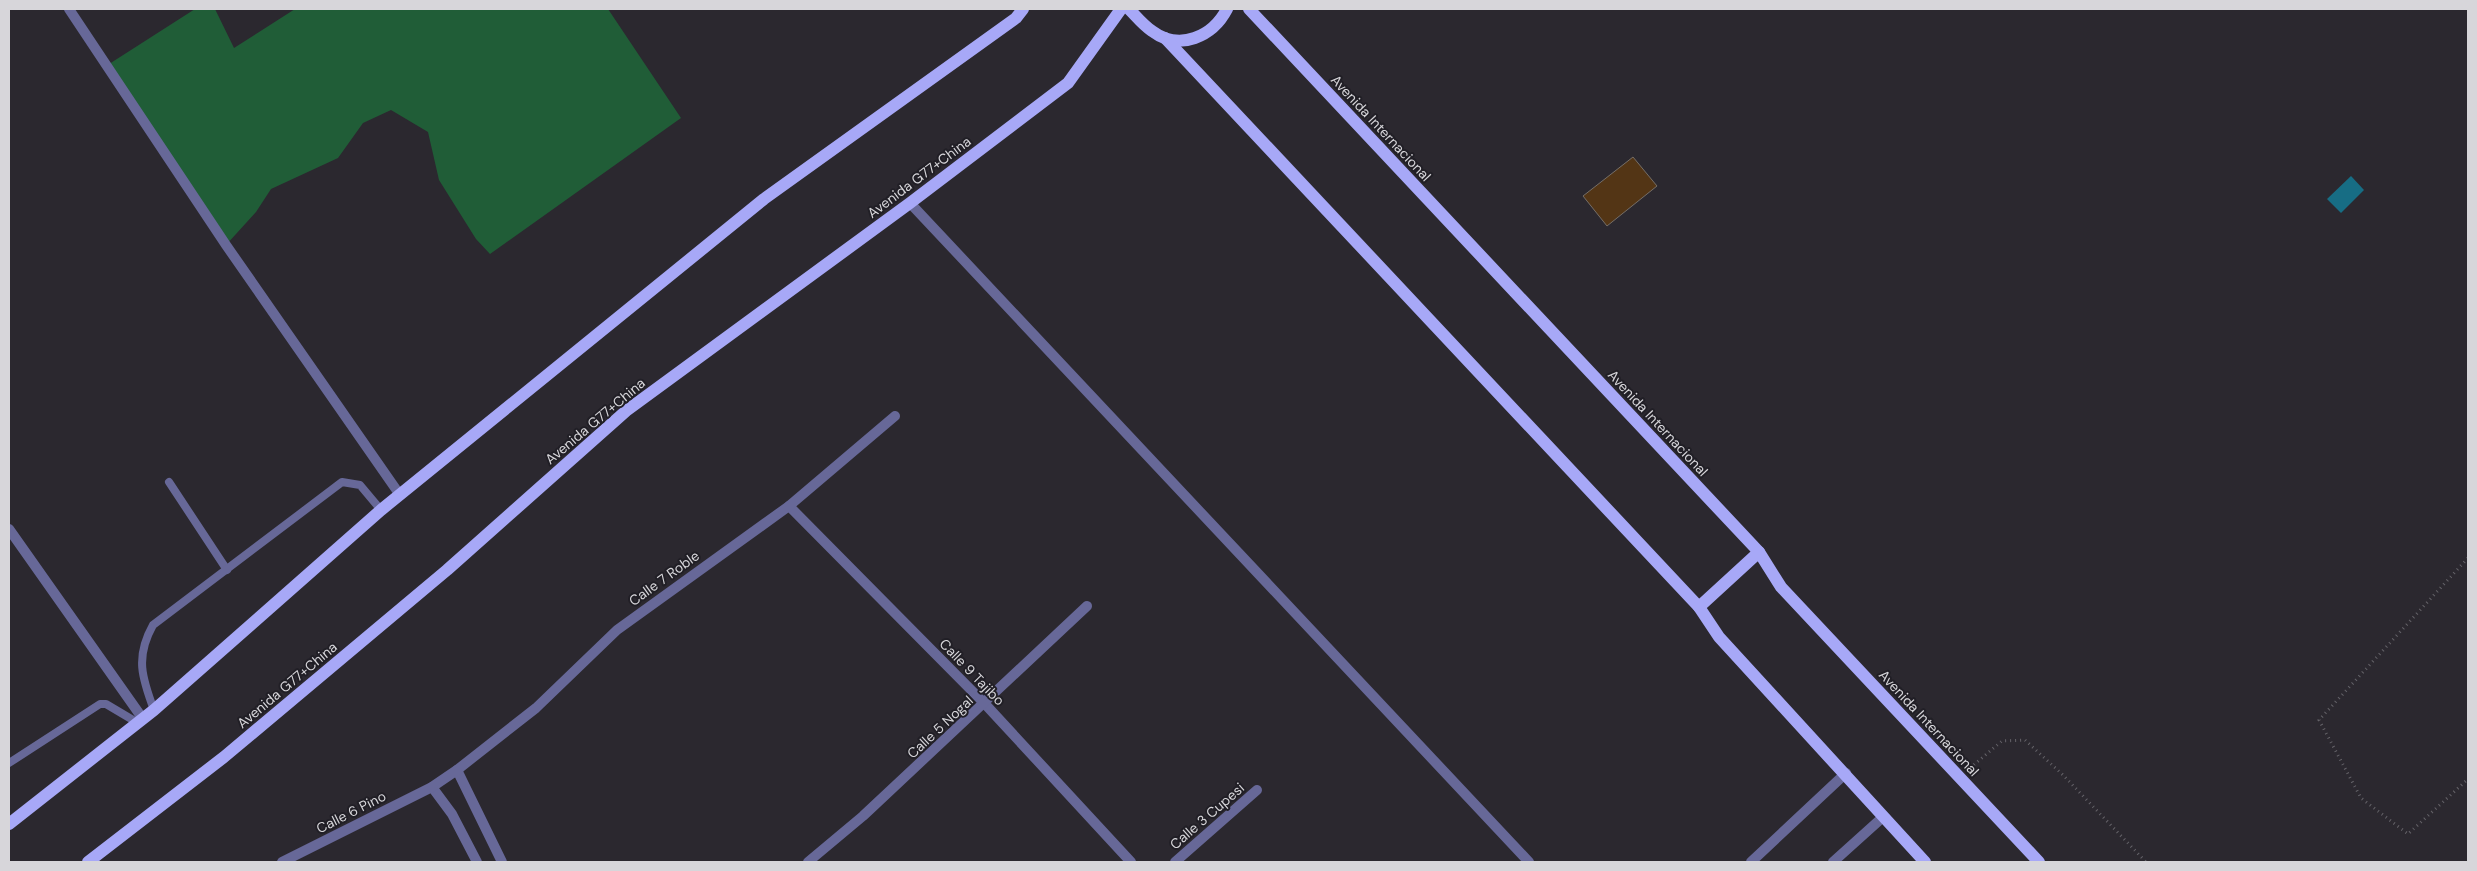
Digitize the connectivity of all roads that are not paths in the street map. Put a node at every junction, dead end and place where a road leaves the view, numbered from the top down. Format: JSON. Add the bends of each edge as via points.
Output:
{"nodes":[{"id":1,"x":69,"y":9,"type":"edge"},
{"id":2,"x":1023,"y":9,"type":"edge"},
{"id":3,"x":1121,"y":9,"type":"edge"},
{"id":4,"x":1129,"y":9,"type":"edge"},
{"id":5,"x":1227,"y":9,"type":"edge"},
{"id":6,"x":1248,"y":9,"type":"edge"},
{"id":7,"x":1165,"y":38,"type":"junction"},
{"id":8,"x":910,"y":203,"type":"junction"},
{"id":9,"x":895,"y":416,"type":"dead end"},
{"id":10,"x":169,"y":482,"type":"dead end"},
{"id":11,"x":400,"y":495,"type":"junction"},
{"id":12,"x":789,"y":506,"type":"junction"},
{"id":13,"x":382,"y":510,"type":"junction"},
{"id":14,"x":9,"y":529,"type":"edge"},
{"id":15,"x":1759,"y":552,"type":"junction"},
{"id":16,"x":227,"y":570,"type":"junction"},
{"id":17,"x":1086,"y":606,"type":"dead end"},
{"id":18,"x":1699,"y":607,"type":"junction"},
{"id":19,"x":985,"y":704,"type":"junction"},
{"id":20,"x":154,"y":710,"type":"junction"},
{"id":21,"x":141,"y":721,"type":"junction"},
{"id":22,"x":9,"y":763,"type":"edge"},
{"id":23,"x":457,"y":770,"type":"junction"},
{"id":24,"x":1846,"y":773,"type":"junction"},
{"id":25,"x":432,"y":787,"type":"junction"},
{"id":26,"x":1257,"y":790,"type":"dead end"},
{"id":27,"x":1883,"y":817,"type":"junction"},
{"id":28,"x":9,"y":824,"type":"edge"},
{"id":29,"x":88,"y":862,"type":"edge"},
{"id":30,"x":282,"y":862,"type":"edge"},
{"id":31,"x":477,"y":862,"type":"edge"},
{"id":32,"x":502,"y":862,"type":"edge"},
{"id":33,"x":808,"y":862,"type":"edge"},
{"id":34,"x":1131,"y":862,"type":"edge"},
{"id":35,"x":1175,"y":862,"type":"edge"},
{"id":36,"x":1529,"y":862,"type":"edge"},
{"id":37,"x":1751,"y":862,"type":"edge"},
{"id":38,"x":1833,"y":862,"type":"edge"},
{"id":39,"x":1925,"y":862,"type":"edge"},
{"id":40,"x":2039,"y":862,"type":"edge"}],
"edges":[{"from":1,"to":11,"type":"street","via":[[226,245]]},
{"from":2,"to":11,"type":"main road","via":[[1016,18],[764,198]]},
{"from":3,"to":8,"type":"main road","name":"Avenida G77+China","via":[[1068,83]]},
{"from":4,"to":7,"type":"main road","via":[[1152,32]]},
{"from":5,"to":7,"type":"main road","via":[[1221,21],[1208,33],[1187,40]]},
{"from":6,"to":15,"type":"main road","name":"Avenida Internacional"},
{"from":7,"to":18,"type":"main road"},
{"from":8,"to":29,"type":"main road","name":"Avenida G77+China","via":[[626,411],[439,577],[224,757]]},
{"from":8,"to":36,"type":"street"},
{"from":9,"to":12,"type":"street","name":"Calle 7 Roble"},
{"from":10,"to":16,"type":"lane"},
{"from":11,"to":13,"type":"main road"},
{"from":12,"to":19,"type":"street","name":"Calle 9 Tajibo"},
{"from":12,"to":23,"type":"street","name":"Calle 7 Roble","via":[[617,630],[536,708]]},
{"from":13,"to":16,"type":"lane","via":[[360,485],[342,482]]},
{"from":13,"to":20,"type":"main road"},
{"from":14,"to":21,"type":"street"},
{"from":15,"to":18,"type":"main road"},
{"from":15,"to":40,"type":"main road","name":"Avenida Internacional","via":[[1781,586]]},
{"from":16,"to":20,"type":"lane","via":[[153,625],[147,636],[143,647],[142,678]]},
{"from":17,"to":19,"type":"street","name":"Calle 5 Nogal"},
{"from":18,"to":24,"type":"main road","via":[[1719,637]]},
{"from":19,"to":33,"type":"street","name":"Calle 5 Nogal"},
{"from":19,"to":34,"type":"street","name":"Calle 9 Tajibo"},
{"from":20,"to":21,"type":"main road"},
{"from":21,"to":22,"type":"lane","via":[[100,704]]},
{"from":21,"to":28,"type":"main road"},
{"from":23,"to":25,"type":"street","name":"Calle 7 Roble"},
{"from":23,"to":32,"type":"street"},
{"from":24,"to":27,"type":"main road"},
{"from":24,"to":37,"type":"street"},
{"from":25,"to":30,"type":"street","name":"Calle 6 Pino"},
{"from":25,"to":31,"type":"street","via":[[452,814]]},
{"from":26,"to":35,"type":"street","name":"Calle 3 Cupesi"},
{"from":27,"to":38,"type":"street"},
{"from":27,"to":39,"type":"main road"}]}
